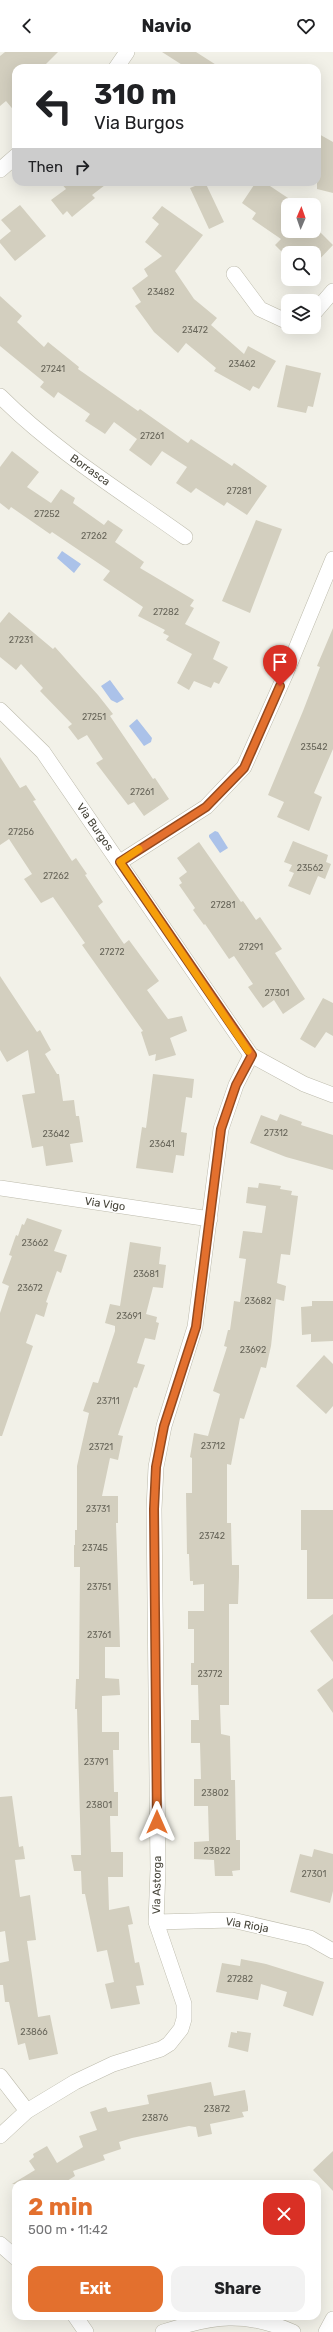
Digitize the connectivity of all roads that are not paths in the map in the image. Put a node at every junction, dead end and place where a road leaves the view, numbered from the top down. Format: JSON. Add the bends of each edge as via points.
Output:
{"nodes":[{"id":1,"x":127,"y":52,"type":"edge"},
{"id":2,"x":119,"y":64,"type":"edge"},
{"id":3,"x":12,"y":160,"type":"edge"},
{"id":4,"x":0,"y":170,"type":"edge"},
{"id":5,"x":234,"y":274,"type":"dead end"},
{"id":6,"x":333,"y":290,"type":"edge"},
{"id":7,"x":321,"y":305,"type":"edge"},
{"id":8,"x":281,"y":319,"type":"edge"},
{"id":9,"x":0,"y":396,"type":"edge"},
{"id":10,"x":185,"y":537,"type":"dead end"},
{"id":11,"x":333,"y":559,"type":"edge"},
{"id":12,"x":0,"y":710,"type":"edge"},
{"id":13,"x":120,"y":862,"type":"junction"},
{"id":14,"x":252,"y":1055,"type":"junction"},
{"id":15,"x":333,"y":1095,"type":"edge"},
{"id":16,"x":0,"y":1188,"type":"edge"},
{"id":17,"x":210,"y":1219,"type":"junction"},
{"id":18,"x":156,"y":1922,"type":"junction"},
{"id":19,"x":333,"y":1951,"type":"edge"},
{"id":20,"x":0,"y":2076,"type":"edge"},
{"id":21,"x":27,"y":2111,"type":"junction"},
{"id":22,"x":0,"y":2136,"type":"edge"},
{"id":23,"x":0,"y":2244,"type":"edge"},
{"id":24,"x":12,"y":2254,"type":"edge"},
{"id":25,"x":333,"y":2319,"type":"edge"},
{"id":26,"x":78,"y":2320,"type":"edge"},
{"id":27,"x":213,"y":2320,"type":"edge"},
{"id":28,"x":257,"y":2320,"type":"edge"},
{"id":29,"x":86,"y":2332,"type":"edge"},
{"id":30,"x":162,"y":2332,"type":"edge"},
{"id":31,"x":294,"y":2332,"type":"edge"},
{"id":32,"x":326,"y":2332,"type":"edge"}],
"edges":[{"from":1,"to":2,"type":"street"},
{"from":3,"to":4,"type":"street"},
{"from":5,"to":8,"type":"street","via":[[260,309]]},
{"from":6,"to":7,"type":"street"},
{"from":9,"to":10,"type":"street","name":"Borrasca","via":[[76,462]]},
{"from":11,"to":13,"type":"street","via":[[244,768],[206,807]]},
{"from":12,"to":13,"type":"street","name":"Via Burgos","via":[[43,752]]},
{"from":13,"to":14,"type":"street","name":"Via Burgos"},
{"from":14,"to":15,"type":"street","name":"Via Burgos","via":[[304,1084]]},
{"from":14,"to":17,"type":"street","name":"Via Astorga","via":[[236,1085],[221,1129]]},
{"from":16,"to":17,"type":"street","name":"Via Vigo"},
{"from":17,"to":18,"type":"street","name":"Via Astorga","via":[[196,1327],[164,1426],[156,1467]]},
{"from":18,"to":19,"type":"street","name":"Via Rioja","via":[[232,1920],[310,1938]]},
{"from":18,"to":21,"type":"street","name":"Via Astorga","via":[[184,2004],[184,2019],[175,2038],[161,2049],[113,2064],[75,2082]]},
{"from":20,"to":21,"type":"street"},
{"from":21,"to":22,"type":"street","name":"Via Astorga"},
{"from":23,"to":24,"type":"street"},
{"from":25,"to":32,"type":"street"},
{"from":26,"to":29,"type":"street"},
{"from":27,"to":30,"type":"street"},
{"from":28,"to":31,"type":"street"}]}
